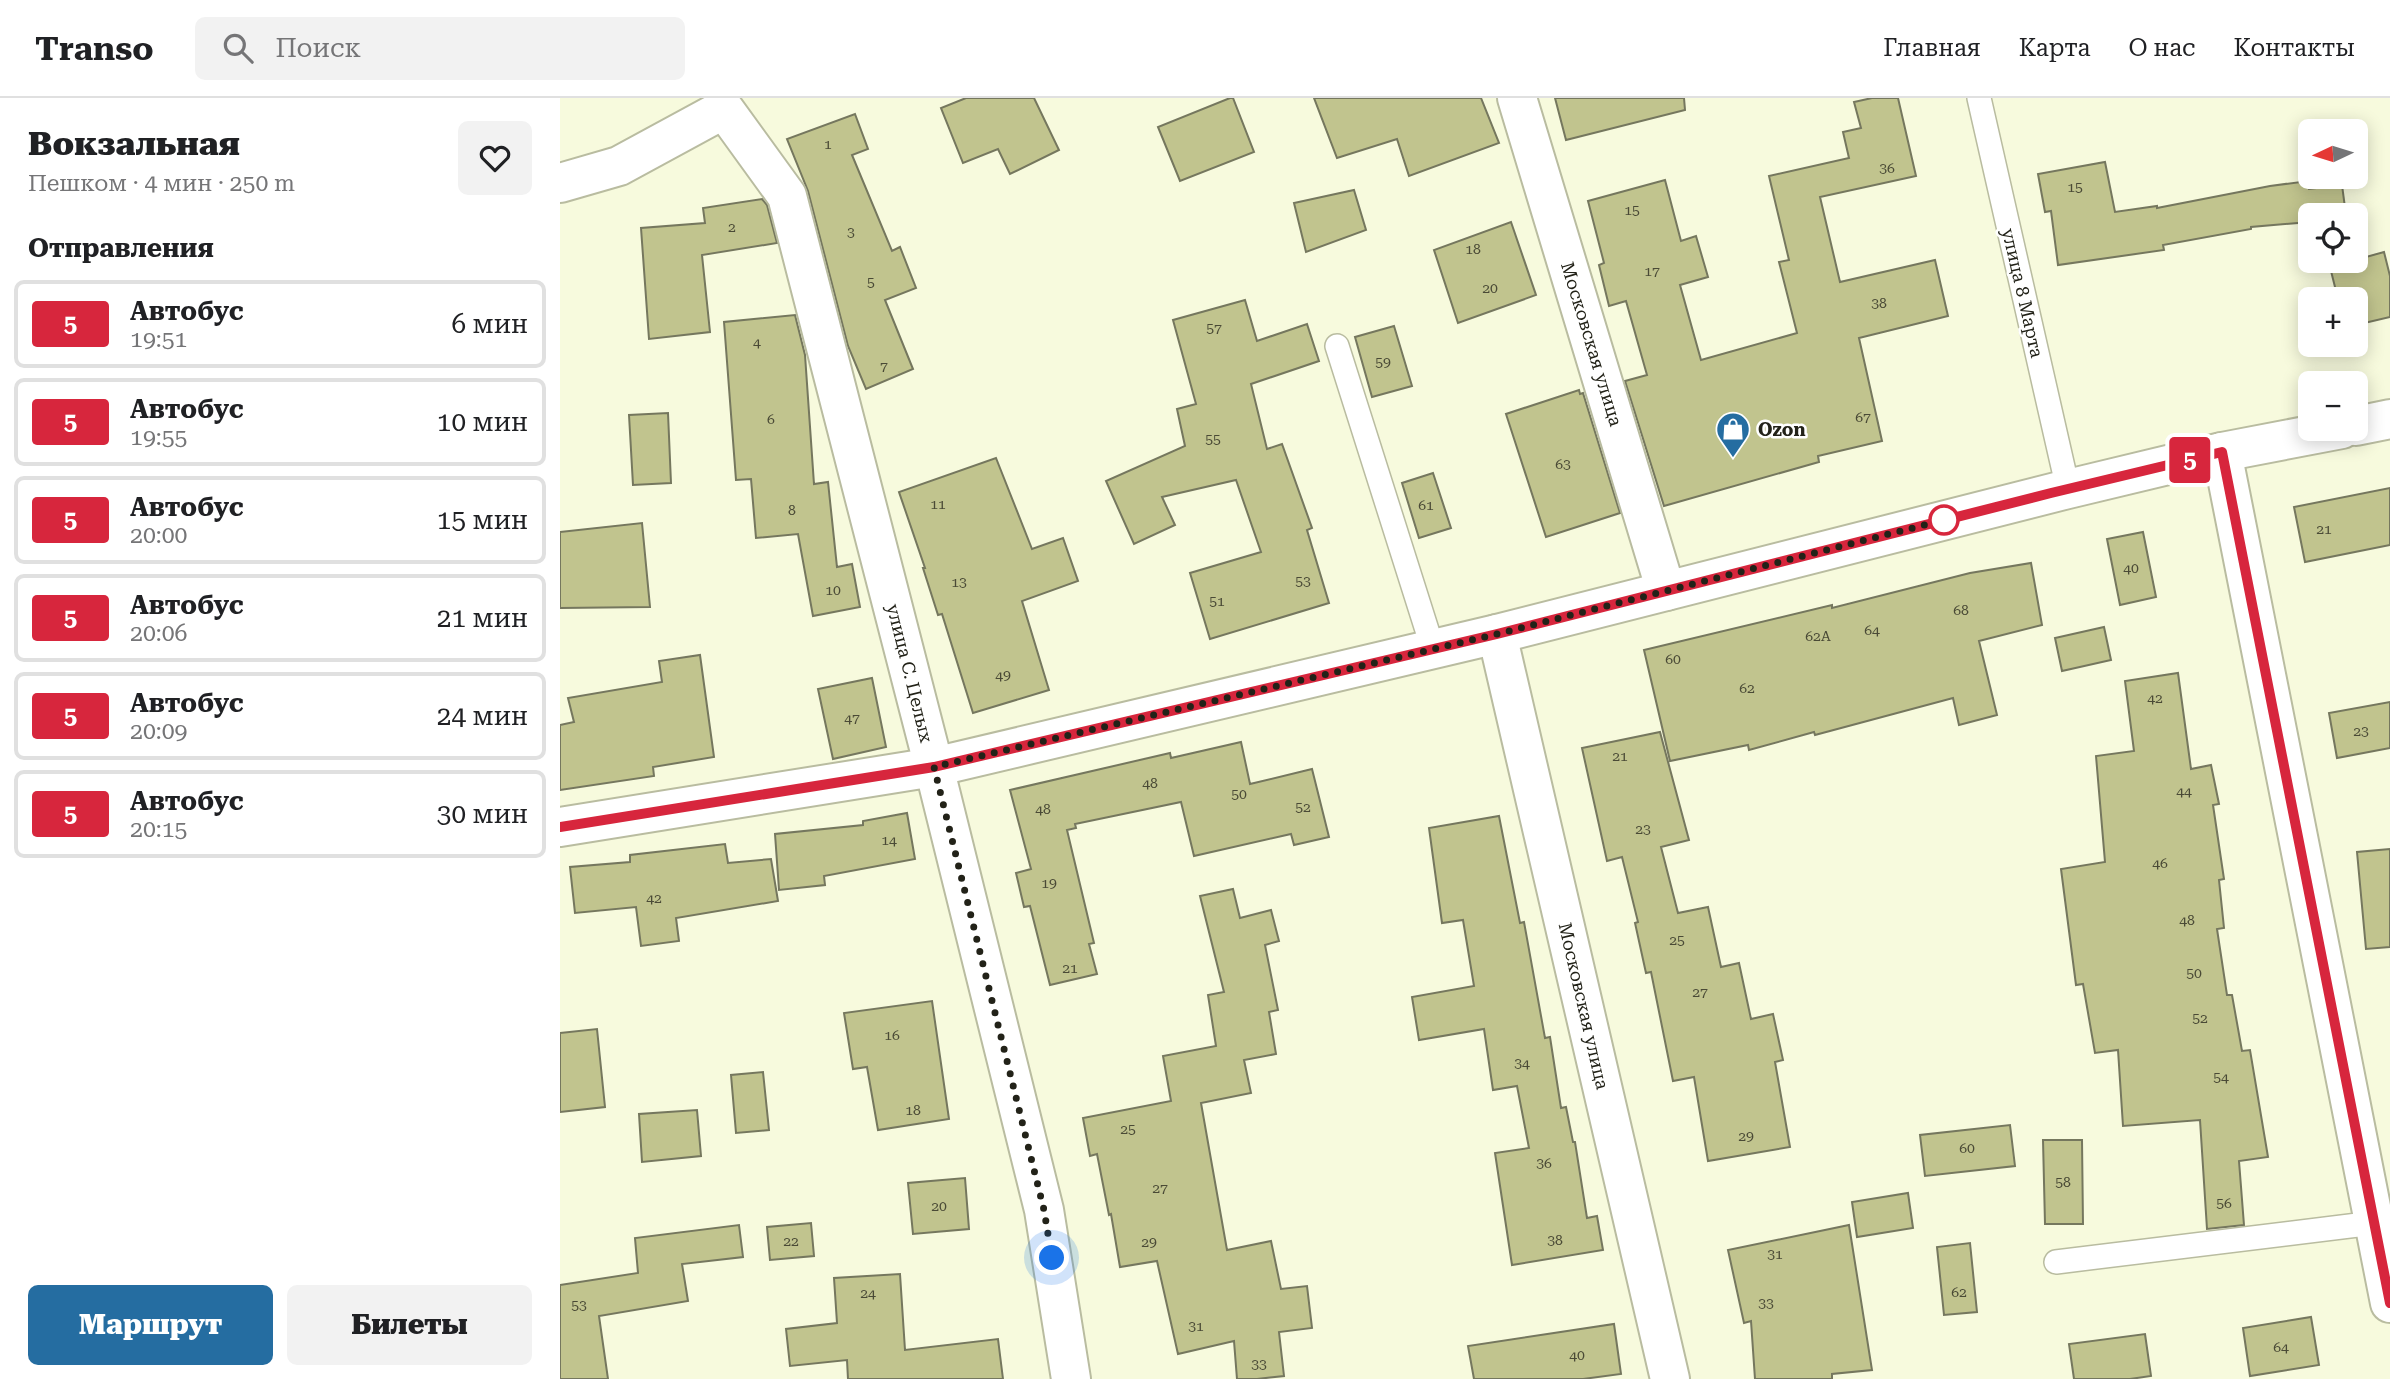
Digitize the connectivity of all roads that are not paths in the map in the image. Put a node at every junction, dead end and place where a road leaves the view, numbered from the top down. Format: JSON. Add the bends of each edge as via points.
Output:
{"nodes":[{"id":1,"x":1517,"y":98,"type":"edge"},
{"id":2,"x":1979,"y":98,"type":"edge"},
{"id":3,"x":560,"y":183,"type":"edge"},
{"id":4,"x":1336,"y":346,"type":"dead end"},
{"id":5,"x":2390,"y":419,"type":"edge"},
{"id":6,"x":2368,"y":424,"type":"edge"},
{"id":7,"x":2298,"y":437,"type":"edge"},
{"id":8,"x":2222,"y":452,"type":"junction"},
{"id":9,"x":2068,"y":489,"type":"junction"},
{"id":10,"x":1666,"y":590,"type":"junction"},
{"id":11,"x":1497,"y":634,"type":"junction"},
{"id":12,"x":1433,"y":649,"type":"junction"},
{"id":13,"x":934,"y":767,"type":"junction"},
{"id":14,"x":560,"y":827,"type":"edge"},
{"id":15,"x":2374,"y":1223,"type":"junction"},
{"id":16,"x":2056,"y":1262,"type":"dead end"},
{"id":17,"x":2390,"y":1304,"type":"edge"},
{"id":18,"x":1071,"y":1379,"type":"edge"},
{"id":19,"x":1670,"y":1379,"type":"edge"}],
"edges":[{"from":1,"to":10,"type":"street","name":"Московская улица"},
{"from":2,"to":9,"type":"lane","name":"улица 8 Марта"},
{"from":3,"to":13,"type":"street","name":"улица С. Целых","via":[[619,166],[724,109],[786,195]]},
{"from":4,"to":12,"type":"lane"},
{"from":5,"to":6,"type":"street"},
{"from":7,"to":8,"type":"street"},
{"from":8,"to":9,"type":"street"},
{"from":8,"to":15,"type":"street"},
{"from":9,"to":10,"type":"street"},
{"from":10,"to":11,"type":"street"},
{"from":11,"to":12,"type":"street"},
{"from":11,"to":19,"type":"street","name":"Московская улица"},
{"from":12,"to":13,"type":"street"},
{"from":13,"to":14,"type":"street"},
{"from":13,"to":18,"type":"street","name":"улица С. Целых","via":[[1044,1210]]},
{"from":15,"to":16,"type":"lane"},
{"from":15,"to":17,"type":"street"}]}
